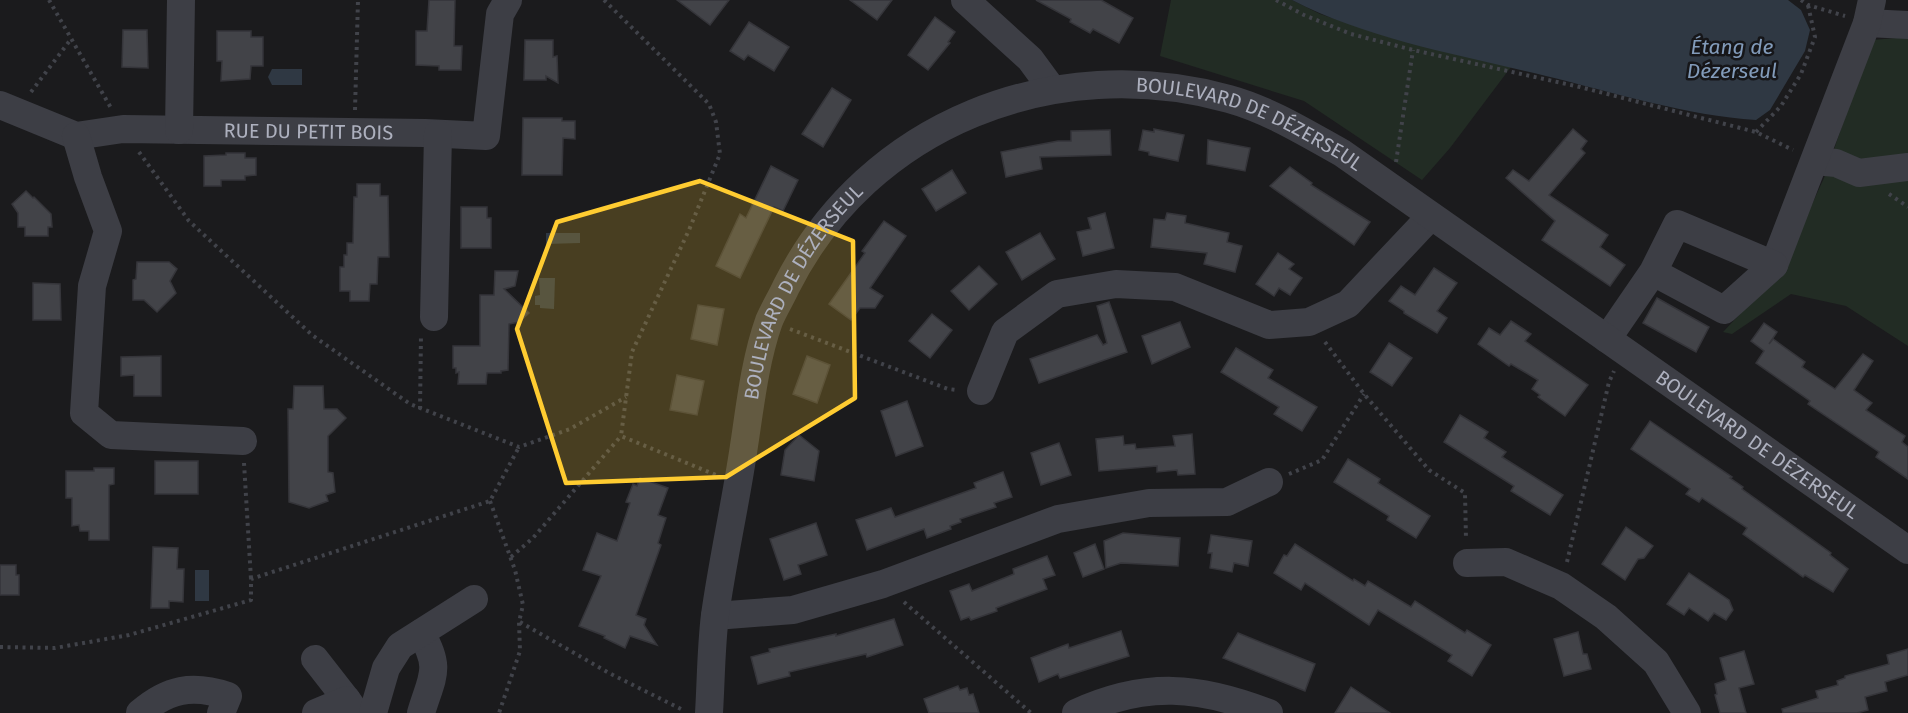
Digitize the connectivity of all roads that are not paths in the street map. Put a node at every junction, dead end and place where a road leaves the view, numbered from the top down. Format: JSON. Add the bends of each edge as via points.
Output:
{"nodes":[{"id":1,"x":181,"y":0,"type":"edge"},
{"id":2,"x":508,"y":0,"type":"edge"},
{"id":3,"x":965,"y":0,"type":"edge"},
{"id":4,"x":1869,"y":11,"type":"edge"},
{"id":5,"x":1908,"y":25,"type":"edge"},
{"id":6,"x":1052,"y":89,"type":"junction"},
{"id":7,"x":8,"y":108,"type":"edge"},
{"id":8,"x":179,"y":130,"type":"junction"},
{"id":9,"x":438,"y":134,"type":"junction"},
{"id":10,"x":76,"y":136,"type":"junction"},
{"id":11,"x":1815,"y":161,"type":"junction"},
{"id":12,"x":1908,"y":167,"type":"edge"},
{"id":13,"x":1431,"y":216,"type":"junction"},
{"id":14,"x":1774,"y":265,"type":"junction"},
{"id":15,"x":1653,"y":272,"type":"junction"},
{"id":16,"x":434,"y":317,"type":"road end"},
{"id":17,"x":1615,"y":345,"type":"junction"},
{"id":18,"x":981,"y":390,"type":"road end"},
{"id":19,"x":243,"y":441,"type":"road end"},
{"id":20,"x":1269,"y":482,"type":"road end"},
{"id":21,"x":1908,"y":550,"type":"edge"},
{"id":22,"x":1467,"y":563,"type":"road end"},
{"id":23,"x":474,"y":599,"type":"dead end"},
{"id":24,"x":715,"y":616,"type":"junction"},
{"id":25,"x":421,"y":633,"type":"junction"},
{"id":26,"x":315,"y":659,"type":"dead end"},
{"id":27,"x":351,"y":706,"type":"edge"},
{"id":28,"x":140,"y":713,"type":"edge"},
{"id":29,"x":221,"y":713,"type":"edge"},
{"id":30,"x":316,"y":713,"type":"edge"},
{"id":31,"x":373,"y":713,"type":"edge"},
{"id":32,"x":422,"y":713,"type":"edge"},
{"id":33,"x":709,"y":713,"type":"edge"},
{"id":34,"x":1076,"y":713,"type":"edge"},
{"id":35,"x":1269,"y":713,"type":"edge"},
{"id":36,"x":1686,"y":713,"type":"edge"}],
"edges":[{"from":1,"to":8,"type":"street"},
{"from":2,"to":9,"type":"street","name":"RUE DU PETIT BOIS","via":[[500,14],[486,136]]},
{"from":3,"to":6,"type":"street","via":[[1030,59]]},
{"from":4,"to":5,"type":"street"},
{"from":4,"to":11,"type":"street"},
{"from":6,"to":13,"type":"street","name":"BOULEVARD DE DÉZERSEUL","via":[[1108,84],[1166,87],[1230,99],[1285,121],[1342,153]]},
{"from":6,"to":24,"type":"street","name":"BOULEVARD DE DÉZERSEUL","via":[[991,106],[933,132],[860,185],[820,230],[770,321],[757,370]]},
{"from":7,"to":10,"type":"street"},
{"from":8,"to":9,"type":"street","name":"RUE DU PETIT BOIS"},
{"from":8,"to":10,"type":"street","name":"RUE DU PETIT BOIS","via":[[123,129]]},
{"from":9,"to":16,"type":"street"},
{"from":10,"to":19,"type":"street","via":[[108,231],[92,286],[84,413],[111,435]]},
{"from":11,"to":12,"type":"street","via":[[1836,163],[1859,173]]},
{"from":11,"to":14,"type":"street"},
{"from":13,"to":17,"type":"street","name":"BOULEVARD DE DÉZERSEUL"},
{"from":13,"to":18,"type":"street","via":[[1348,304],[1309,322],[1269,325],[1175,287],[1116,284],[1057,294],[1005,332]]},
{"from":14,"to":15,"type":"street","via":[[1724,310]]},
{"from":14,"to":15,"type":"street","via":[[1677,224]]},
{"from":15,"to":17,"type":"street"},
{"from":17,"to":21,"type":"street","name":"BOULEVARD DE DÉZERSEUL"},
{"from":20,"to":24,"type":"street","via":[[1227,502],[1149,503],[1058,519],[883,584],[793,610]]},
{"from":22,"to":36,"type":"street","via":[[1506,562],[1561,586],[1606,617],[1656,662]]},
{"from":23,"to":25,"type":"street"},
{"from":24,"to":33,"type":"street","name":"BOULEVARD DE DÉZERSEUL"},
{"from":25,"to":31,"type":"street","via":[[393,655]]},
{"from":25,"to":32,"type":"street","via":[[435,667]]},
{"from":26,"to":27,"type":"street"},
{"from":27,"to":30,"type":"street"},
{"from":28,"to":29,"type":"street","via":[[165,696],[202,689],[228,696]]},
{"from":34,"to":35,"type":"street","via":[[1134,693],[1169,691],[1204,692]]}]}
